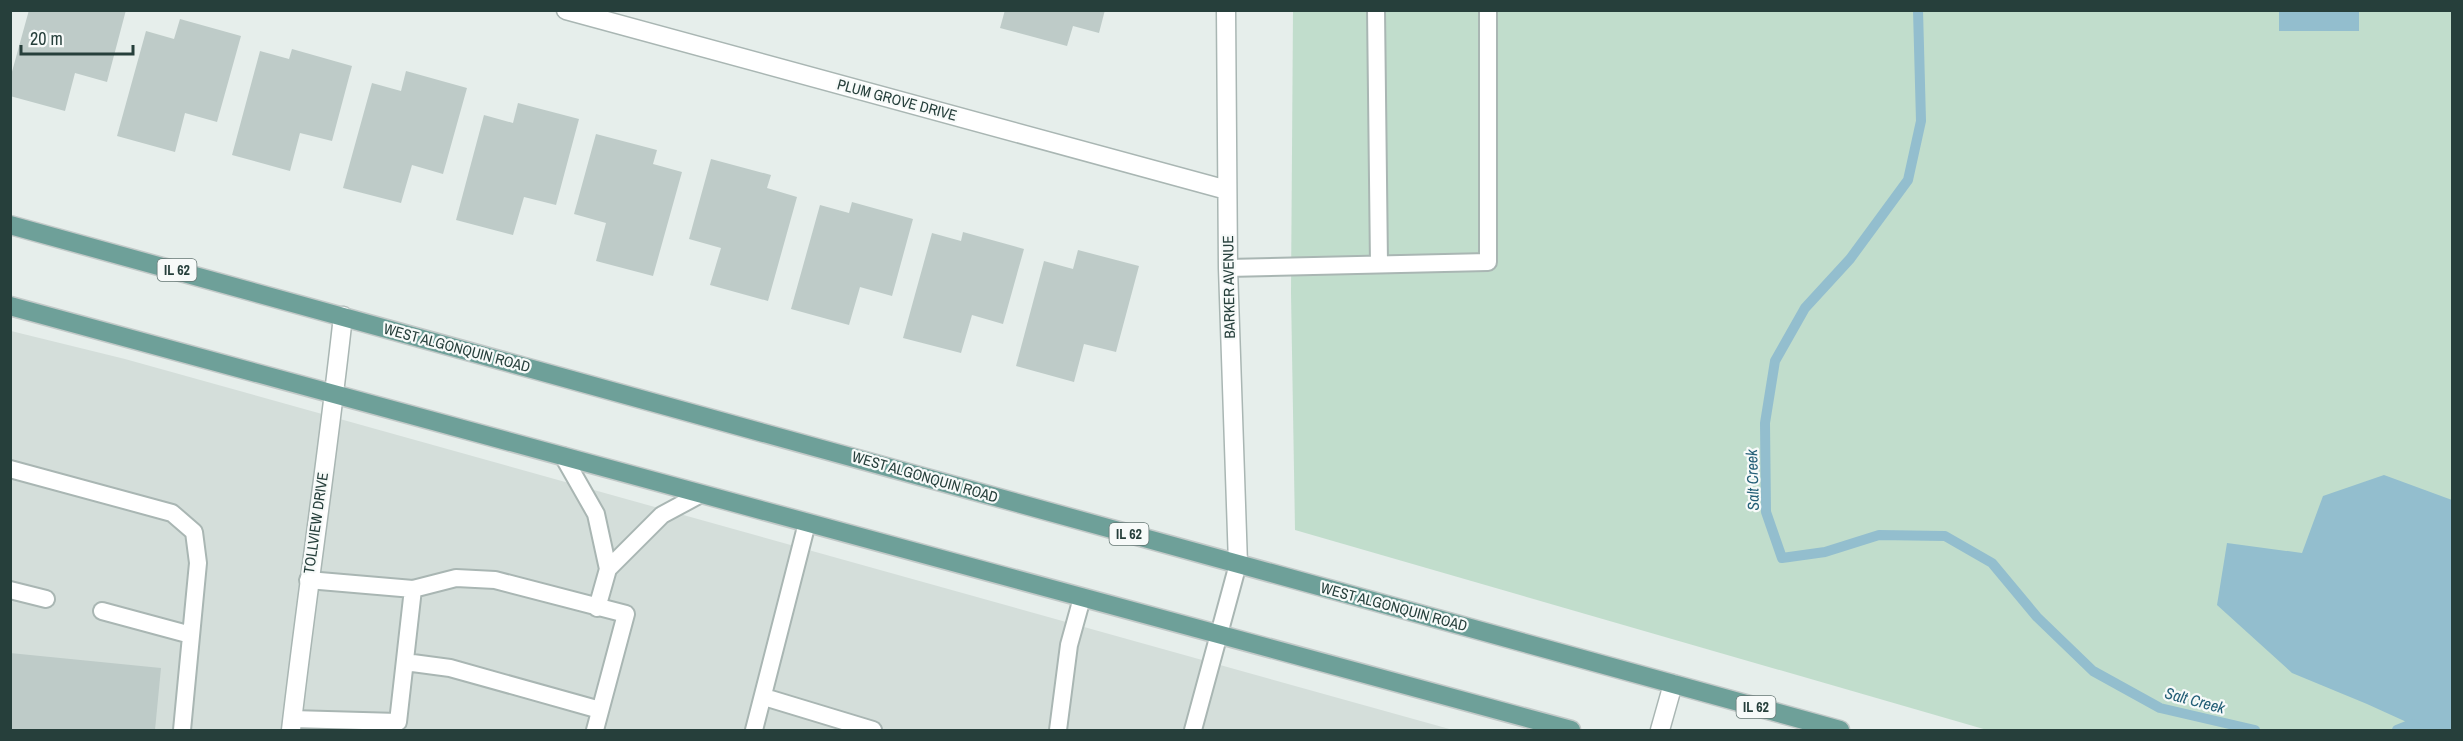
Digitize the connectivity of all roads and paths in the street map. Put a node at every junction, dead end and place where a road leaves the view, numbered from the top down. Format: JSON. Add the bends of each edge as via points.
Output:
{"nodes":[{"id":1,"x":566,"y":10,"type":"edge"},
{"id":2,"x":1226,"y":10,"type":"edge"},
{"id":3,"x":1376,"y":10,"type":"edge"},
{"id":4,"x":1488,"y":10,"type":"edge"},
{"id":5,"x":1227,"y":190,"type":"junction"},
{"id":6,"x":10,"y":225,"type":"edge"},
{"id":7,"x":1379,"y":264,"type":"junction"},
{"id":8,"x":1228,"y":268,"type":"junction"},
{"id":9,"x":10,"y":306,"type":"edge"},
{"id":10,"x":343,"y":316,"type":"junction"},
{"id":11,"x":335,"y":394,"type":"junction"},
{"id":12,"x":563,"y":456,"type":"junction"},
{"id":13,"x":10,"y":469,"type":"edge"},
{"id":14,"x":701,"y":494,"type":"junction"},
{"id":15,"x":807,"y":523,"type":"junction"},
{"id":16,"x":1238,"y":564,"type":"junction"},
{"id":17,"x":608,"y":569,"type":"junction"},
{"id":18,"x":308,"y":580,"type":"junction"},
{"id":19,"x":413,"y":589,"type":"junction"},
{"id":20,"x":10,"y":590,"type":"edge"},
{"id":21,"x":1082,"y":598,"type":"junction"},
{"id":22,"x":46,"y":599,"type":"dead end"},
{"id":23,"x":597,"y":608,"type":"junction"},
{"id":24,"x":102,"y":611,"type":"dead end"},
{"id":25,"x":1219,"y":635,"type":"junction"},
{"id":26,"x":192,"y":636,"type":"junction"},
{"id":27,"x":405,"y":662,"type":"junction"},
{"id":28,"x":1673,"y":684,"type":"junction"},
{"id":29,"x":764,"y":697,"type":"junction"},
{"id":30,"x":600,"y":710,"type":"junction"},
{"id":31,"x":292,"y":725,"type":"edge"},
{"id":32,"x":397,"y":726,"type":"edge"},
{"id":33,"x":182,"y":730,"type":"edge"},
{"id":34,"x":595,"y":730,"type":"edge"},
{"id":35,"x":754,"y":730,"type":"edge"},
{"id":36,"x":873,"y":730,"type":"edge"},
{"id":37,"x":1058,"y":730,"type":"edge"},
{"id":38,"x":1193,"y":730,"type":"edge"},
{"id":39,"x":1571,"y":730,"type":"edge"},
{"id":40,"x":1660,"y":730,"type":"edge"},
{"id":41,"x":1840,"y":730,"type":"edge"}],
"edges":[{"from":1,"to":5,"type":"street","name":"PLUM GROVE DRIVE"},
{"from":2,"to":5,"type":"street","name":"BARKER AVENUE"},
{"from":3,"to":7,"type":"lane"},
{"from":4,"to":7,"type":"lane","via":[[1488,262]]},
{"from":5,"to":8,"type":"street","name":"BARKER AVENUE"},
{"from":6,"to":10,"type":"main road","name":"WEST ALGONQUIN ROAD","number":"IL 62"},
{"from":7,"to":8,"type":"lane"},
{"from":8,"to":16,"type":"street","name":"BARKER AVENUE"},
{"from":9,"to":11,"type":"main road"},
{"from":10,"to":11,"type":"street","name":"TOLLVIEW DRIVE"},
{"from":10,"to":16,"type":"main road","name":"WEST ALGONQUIN ROAD","number":"IL 62"},
{"from":11,"to":12,"type":"main road"},
{"from":11,"to":18,"type":"street","name":"TOLLVIEW DRIVE"},
{"from":12,"to":14,"type":"main road"},
{"from":12,"to":17,"type":"lane","via":[[596,514]]},
{"from":13,"to":26,"type":"lane","via":[[172,513],[194,532],[198,563]]},
{"from":14,"to":15,"type":"main road"},
{"from":14,"to":17,"type":"lane","via":[[662,515]]},
{"from":15,"to":21,"type":"main road"},
{"from":15,"to":29,"type":"lane"},
{"from":16,"to":25,"type":"lane"},
{"from":16,"to":28,"type":"main road","name":"WEST ALGONQUIN ROAD","number":"IL 62"},
{"from":17,"to":23,"type":"lane"},
{"from":18,"to":19,"type":"lane"},
{"from":18,"to":31,"type":"street","name":"TOLLVIEW DRIVE"},
{"from":19,"to":23,"type":"lane","via":[[456,578],[495,580]]},
{"from":19,"to":27,"type":"lane"},
{"from":20,"to":22,"type":"lane"},
{"from":21,"to":25,"type":"main road"},
{"from":21,"to":37,"type":"lane","via":[[1069,645]]},
{"from":23,"to":30,"type":"lane","via":[[626,614]]},
{"from":24,"to":26,"type":"lane"},
{"from":25,"to":38,"type":"lane"},
{"from":25,"to":39,"type":"main road"},
{"from":26,"to":33,"type":"lane"},
{"from":27,"to":30,"type":"lane","via":[[450,668]]},
{"from":27,"to":32,"type":"lane"},
{"from":28,"to":40,"type":"street"},
{"from":28,"to":41,"type":"main road","name":"WEST ALGONQUIN ROAD","number":"IL 62"},
{"from":29,"to":35,"type":"lane"},
{"from":29,"to":36,"type":"lane"},
{"from":30,"to":34,"type":"lane"},
{"from":31,"to":32,"type":"lane"}]}
